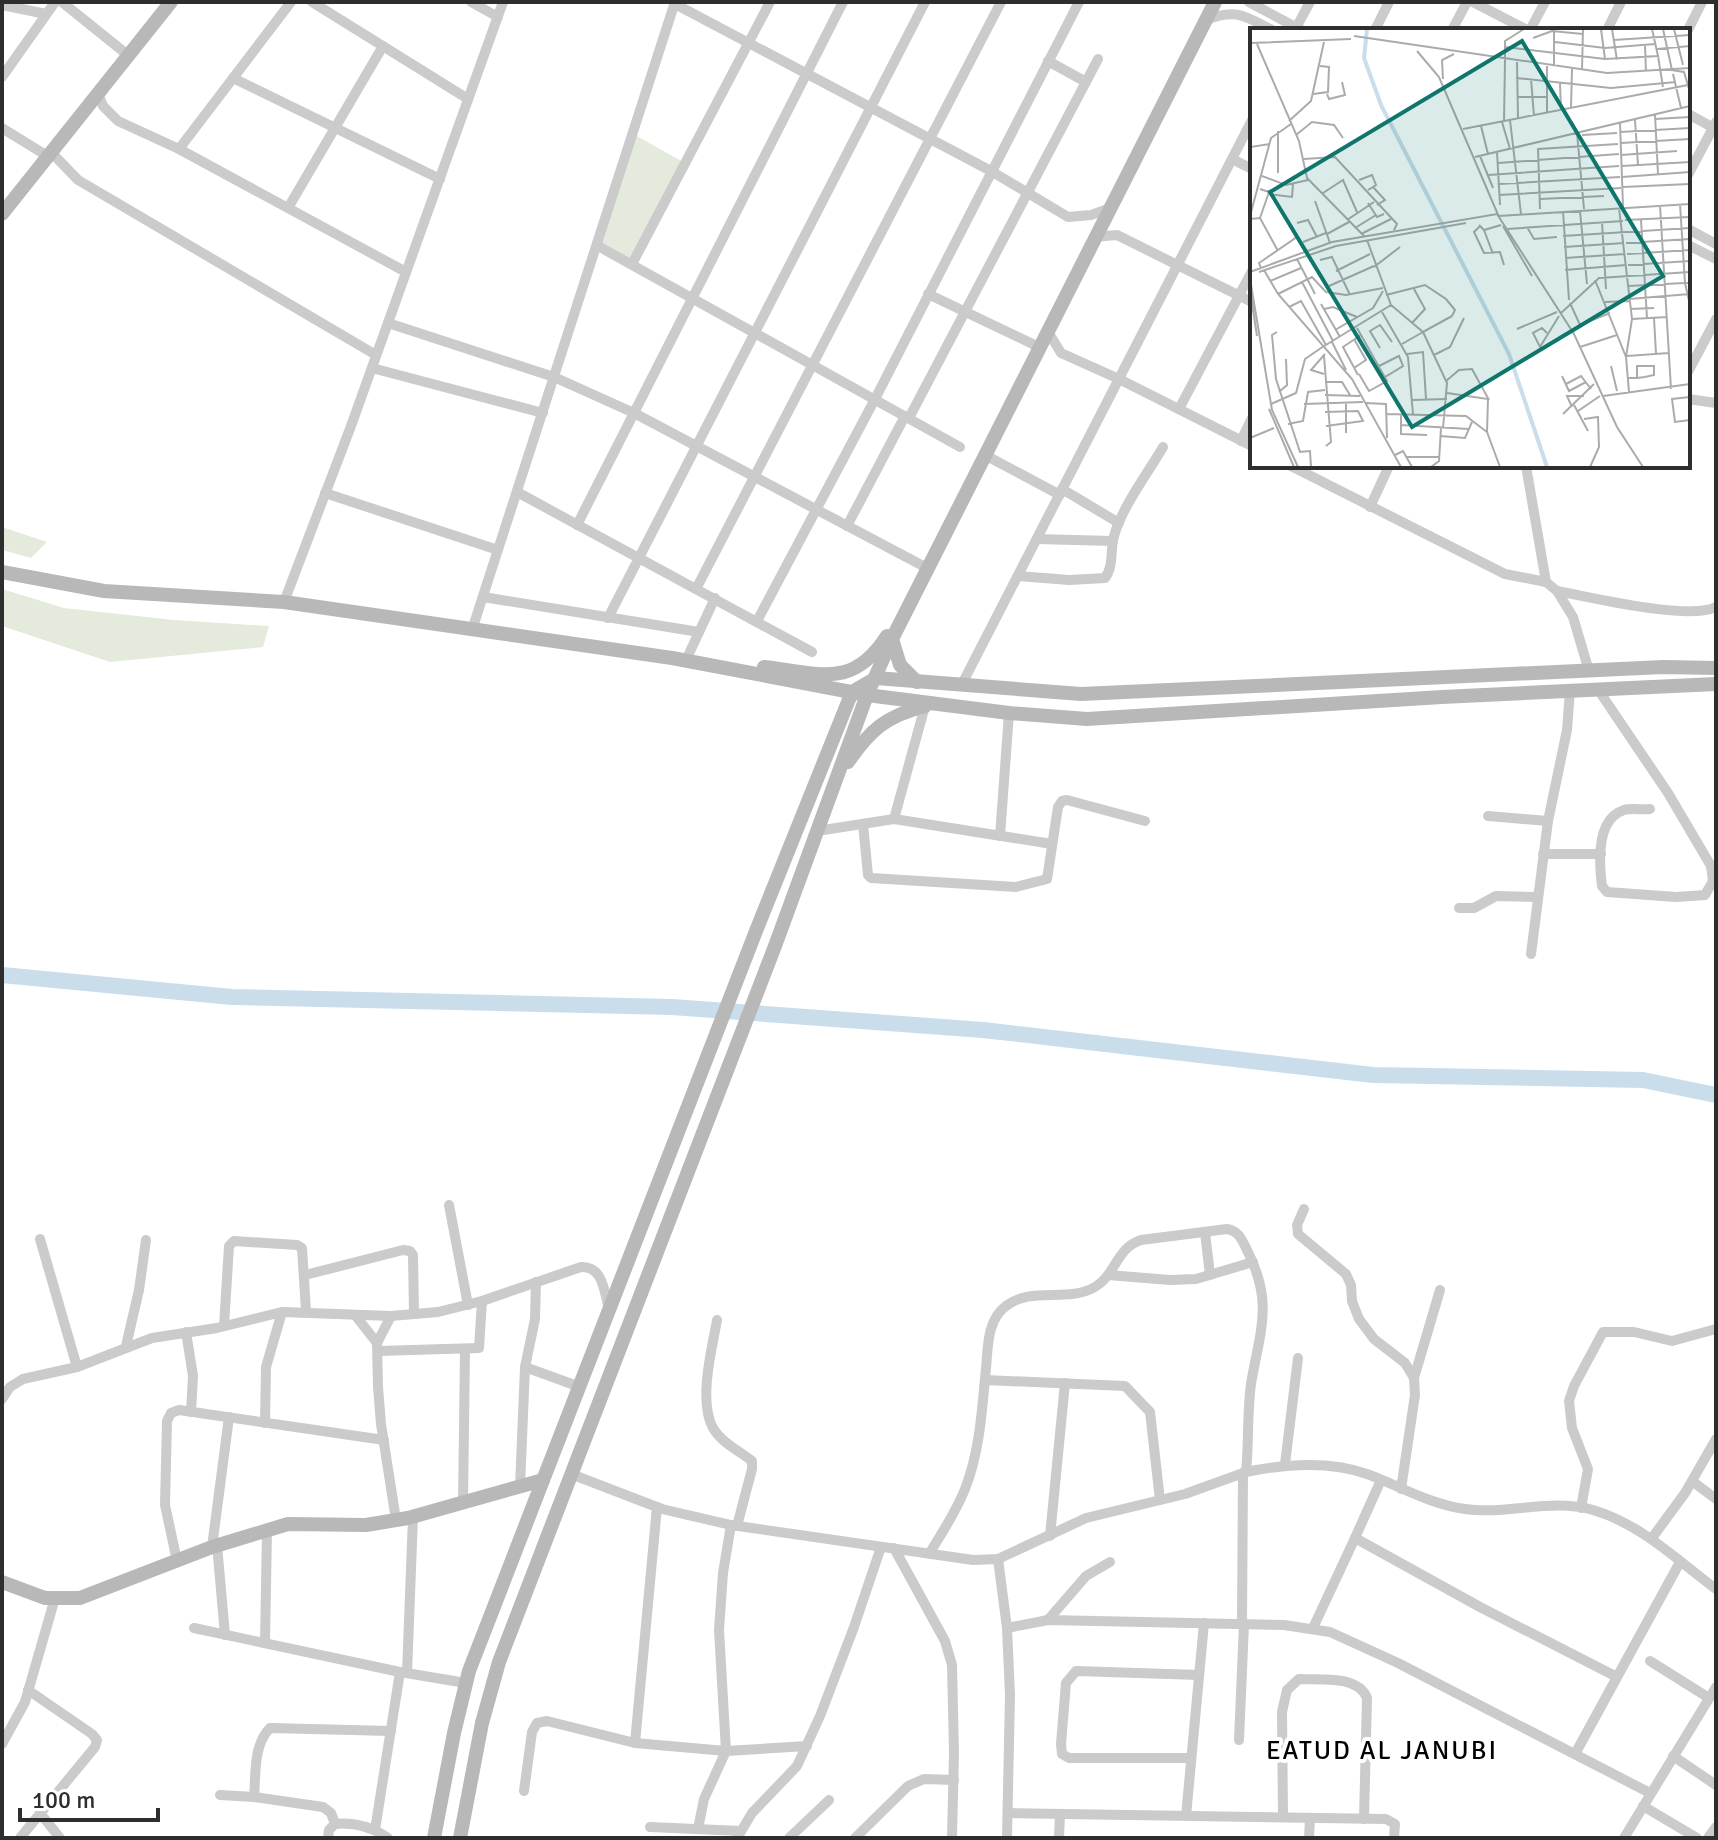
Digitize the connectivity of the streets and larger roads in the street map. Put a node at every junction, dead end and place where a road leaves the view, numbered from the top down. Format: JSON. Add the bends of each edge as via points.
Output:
{"nodes":[{"id":1,"x":55,"y":2,"type":"edge"},
{"id":2,"x":62,"y":2,"type":"edge"},
{"id":3,"x":171,"y":2,"type":"edge"},
{"id":4,"x":291,"y":2,"type":"edge"},
{"id":5,"x":312,"y":2,"type":"edge"},
{"id":6,"x":471,"y":2,"type":"edge"},
{"id":7,"x":503,"y":2,"type":"edge"},
{"id":8,"x":770,"y":2,"type":"edge"},
{"id":9,"x":843,"y":2,"type":"edge"},
{"id":10,"x":925,"y":2,"type":"edge"},
{"id":11,"x":1001,"y":2,"type":"edge"},
{"id":12,"x":1079,"y":2,"type":"edge"},
{"id":13,"x":1215,"y":2,"type":"edge"},
{"id":14,"x":1249,"y":2,"type":"edge"},
{"id":15,"x":1310,"y":2,"type":"edge"},
{"id":16,"x":1389,"y":2,"type":"edge"},
{"id":17,"x":1470,"y":2,"type":"edge"},
{"id":18,"x":1545,"y":2,"type":"edge"},
{"id":19,"x":1621,"y":2,"type":"edge"},
{"id":20,"x":1702,"y":2,"type":"edge"},
{"id":21,"x":675,"y":3,"type":"edge"},
{"id":22,"x":2,"y":5,"type":"edge"},
{"id":23,"x":689,"y":6,"type":"edge"},
{"id":24,"x":46,"y":14,"type":"junction"},
{"id":25,"x":498,"y":17,"type":"junction"},
{"id":26,"x":1206,"y":20,"type":"junction"},
{"id":27,"x":1268,"y":28,"type":"edge"},
{"id":28,"x":1296,"y":28,"type":"edge"},
{"id":29,"x":1298,"y":28,"type":"edge"},
{"id":30,"x":1376,"y":28,"type":"edge"},
{"id":31,"x":1453,"y":28,"type":"edge"},
{"id":32,"x":1525,"y":28,"type":"edge"},
{"id":33,"x":1530,"y":28,"type":"edge"},
{"id":34,"x":1608,"y":28,"type":"edge"},
{"id":35,"x":1689,"y":28,"type":"edge"},
{"id":36,"x":749,"y":43,"type":"junction"},
{"id":37,"x":383,"y":46,"type":"junction"},
{"id":38,"x":129,"y":56,"type":"junction"},
{"id":39,"x":1098,"y":59,"type":"dead end"},
{"id":40,"x":1048,"y":61,"type":"junction"},
{"id":41,"x":807,"y":73,"type":"junction"},
{"id":42,"x":2,"y":77,"type":"edge"},
{"id":43,"x":233,"y":78,"type":"junction"},
{"id":44,"x":1086,"y":82,"type":"junction"},
{"id":45,"x":98,"y":94,"type":"junction"},
{"id":46,"x":468,"y":99,"type":"junction"},
{"id":47,"x":871,"y":107,"type":"junction"},
{"id":48,"x":1690,"y":115,"type":"edge"},
{"id":49,"x":1250,"y":124,"type":"edge"},
{"id":50,"x":1715,"y":126,"type":"edge"},
{"id":51,"x":2,"y":128,"type":"edge"},
{"id":52,"x":336,"y":128,"type":"junction"},
{"id":53,"x":930,"y":139,"type":"junction"},
{"id":54,"x":179,"y":149,"type":"junction"},
{"id":55,"x":50,"y":155,"type":"junction"},
{"id":56,"x":1232,"y":159,"type":"junction"},
{"id":57,"x":1250,"y":168,"type":"edge"},
{"id":58,"x":991,"y":171,"type":"junction"},
{"id":59,"x":1690,"y":171,"type":"edge"},
{"id":60,"x":440,"y":179,"type":"junction"},
{"id":61,"x":1028,"y":193,"type":"junction"},
{"id":62,"x":288,"y":208,"type":"junction"},
{"id":63,"x":1108,"y":209,"type":"junction"},
{"id":64,"x":2,"y":214,"type":"edge"},
{"id":65,"x":1690,"y":230,"type":"edge"},
{"id":66,"x":1094,"y":237,"type":"junction"},
{"id":67,"x":1716,"y":244,"type":"edge"},
{"id":68,"x":598,"y":246,"type":"junction"},
{"id":69,"x":1690,"y":246,"type":"edge"},
{"id":70,"x":1716,"y":259,"type":"edge"},
{"id":71,"x":632,"y":264,"type":"junction"},
{"id":72,"x":1178,"y":265,"type":"junction"},
{"id":73,"x":406,"y":272,"type":"junction"},
{"id":74,"x":1250,"y":275,"type":"edge"},
{"id":75,"x":928,"y":294,"type":"junction"},
{"id":76,"x":1240,"y":296,"type":"junction"},
{"id":77,"x":693,"y":297,"type":"junction"},
{"id":78,"x":1250,"y":301,"type":"edge"},
{"id":79,"x":965,"y":313,"type":"junction"},
{"id":80,"x":1716,"y":319,"type":"edge"},
{"id":81,"x":388,"y":323,"type":"junction"},
{"id":82,"x":1047,"y":330,"type":"junction"},
{"id":83,"x":755,"y":331,"type":"junction"},
{"id":84,"x":1039,"y":347,"type":"junction"},
{"id":85,"x":376,"y":355,"type":"junction"},
{"id":86,"x":813,"y":364,"type":"junction"},
{"id":87,"x":372,"y":368,"type":"junction"},
{"id":88,"x":1690,"y":368,"type":"edge"},
{"id":89,"x":554,"y":377,"type":"junction"},
{"id":90,"x":1119,"y":379,"type":"junction"},
{"id":91,"x":875,"y":399,"type":"junction"},
{"id":92,"x":1690,"y":399,"type":"edge"},
{"id":93,"x":1716,"y":403,"type":"edge"},
{"id":94,"x":1179,"y":409,"type":"junction"},
{"id":95,"x":543,"y":413,"type":"junction"},
{"id":96,"x":634,"y":413,"type":"junction"},
{"id":97,"x":907,"y":417,"type":"junction"},
{"id":98,"x":1250,"y":422,"type":"edge"},
{"id":99,"x":1241,"y":441,"type":"junction"},
{"id":100,"x":1250,"y":445,"type":"edge"},
{"id":101,"x":697,"y":446,"type":"junction"},
{"id":102,"x":960,"y":447,"type":"dead end"},
{"id":103,"x":1163,"y":447,"type":"dead end"},
{"id":104,"x":985,"y":455,"type":"junction"},
{"id":105,"x":1388,"y":468,"type":"edge"},
{"id":106,"x":1526,"y":468,"type":"edge"},
{"id":107,"x":1303,"y":469,"type":"edge"},
{"id":108,"x":755,"y":476,"type":"junction"},
{"id":109,"x":517,"y":492,"type":"junction"},
{"id":110,"x":1061,"y":492,"type":"junction"},
{"id":111,"x":325,"y":493,"type":"junction"},
{"id":112,"x":1370,"y":507,"type":"junction"},
{"id":113,"x":816,"y":510,"type":"junction"},
{"id":114,"x":1119,"y":523,"type":"junction"},
{"id":115,"x":577,"y":525,"type":"junction"},
{"id":116,"x":847,"y":526,"type":"junction"},
{"id":117,"x":1037,"y":539,"type":"junction"},
{"id":118,"x":1113,"y":541,"type":"junction"},
{"id":119,"x":498,"y":550,"type":"junction"},
{"id":120,"x":639,"y":558,"type":"junction"},
{"id":121,"x":2,"y":565,"type":"edge"},
{"id":122,"x":927,"y":568,"type":"junction"},
{"id":123,"x":2,"y":572,"type":"edge"},
{"id":124,"x":1018,"y":576,"type":"junction"},
{"id":125,"x":40,"y":579,"type":"junction"},
{"id":126,"x":1546,"y":582,"type":"junction"},
{"id":127,"x":696,"y":589,"type":"junction"},
{"id":128,"x":916,"y":591,"type":"junction"},
{"id":129,"x":1557,"y":591,"type":"junction"},
{"id":130,"x":483,"y":597,"type":"junction"},
{"id":131,"x":715,"y":598,"type":"junction"},
{"id":132,"x":284,"y":602,"type":"junction"},
{"id":133,"x":1716,"y":607,"type":"edge"},
{"id":134,"x":608,"y":618,"type":"junction"},
{"id":135,"x":757,"y":621,"type":"junction"},
{"id":136,"x":472,"y":630,"type":"junction"},
{"id":137,"x":699,"y":632,"type":"junction"},
{"id":138,"x":892,"y":639,"type":"junction"},
{"id":139,"x":812,"y":652,"type":"dead end"},
{"id":140,"x":679,"y":659,"type":"junction"},
{"id":141,"x":1716,"y":668,"type":"edge"},
{"id":142,"x":1589,"y":671,"type":"junction"},
{"id":143,"x":876,"y":678,"type":"junction"},
{"id":144,"x":917,"y":682,"type":"junction"},
{"id":145,"x":1716,"y":684,"type":"edge"},
{"id":146,"x":961,"y":686,"type":"junction"},
{"id":147,"x":1597,"y":688,"type":"junction"},
{"id":148,"x":1570,"y":690,"type":"junction"},
{"id":149,"x":860,"y":694,"type":"junction"},
{"id":150,"x":929,"y":705,"type":"junction"},
{"id":151,"x":1009,"y":713,"type":"junction"},
{"id":152,"x":834,"y":783,"type":"junction"},
{"id":153,"x":1650,"y":809,"type":"dead end"},
{"id":154,"x":1488,"y":816,"type":"dead end"},
{"id":155,"x":894,"y":819,"type":"junction"},
{"id":156,"x":1145,"y":821,"type":"dead end"},
{"id":157,"x":1548,"y":821,"type":"junction"},
{"id":158,"x":863,"y":824,"type":"junction"},
{"id":159,"x":817,"y":831,"type":"junction"},
{"id":160,"x":1000,"y":836,"type":"junction"},
{"id":161,"x":1052,"y":844,"type":"junction"},
{"id":162,"x":1543,"y":854,"type":"junction"},
{"id":163,"x":1601,"y":854,"type":"junction"},
{"id":164,"x":1538,"y":897,"type":"junction"},
{"id":165,"x":1459,"y":908,"type":"dead end"},
{"id":166,"x":1531,"y":954,"type":"dead end"},
{"id":167,"x":449,"y":1205,"type":"dead end"},
{"id":168,"x":1304,"y":1209,"type":"dead end"},
{"id":169,"x":1205,"y":1232,"type":"junction"},
{"id":170,"x":40,"y":1239,"type":"dead end"},
{"id":171,"x":146,"y":1240,"type":"dead end"},
{"id":172,"x":1253,"y":1262,"type":"junction"},
{"id":173,"x":305,"y":1275,"type":"junction"},
{"id":174,"x":1108,"y":1275,"type":"junction"},
{"id":175,"x":1210,"y":1275,"type":"junction"},
{"id":176,"x":536,"y":1282,"type":"junction"},
{"id":177,"x":1440,"y":1290,"type":"dead end"},
{"id":178,"x":482,"y":1301,"type":"junction"},
{"id":179,"x":468,"y":1305,"type":"junction"},
{"id":180,"x":306,"y":1311,"type":"junction"},
{"id":181,"x":609,"y":1311,"type":"junction"},
{"id":182,"x":282,"y":1312,"type":"junction"},
{"id":183,"x":414,"y":1314,"type":"junction"},
{"id":184,"x":355,"y":1315,"type":"junction"},
{"id":185,"x":391,"y":1316,"type":"junction"},
{"id":186,"x":717,"y":1320,"type":"dead end"},
{"id":187,"x":224,"y":1326,"type":"junction"},
{"id":188,"x":1716,"y":1329,"type":"edge"},
{"id":189,"x":186,"y":1332,"type":"junction"},
{"id":190,"x":126,"y":1346,"type":"junction"},
{"id":191,"x":378,"y":1347,"type":"junction"},
{"id":192,"x":465,"y":1350,"type":"junction"},
{"id":193,"x":1298,"y":1358,"type":"dead end"},
{"id":194,"x":77,"y":1367,"type":"junction"},
{"id":195,"x":525,"y":1367,"type":"junction"},
{"id":196,"x":1414,"y":1378,"type":"junction"},
{"id":197,"x":985,"y":1380,"type":"junction"},
{"id":198,"x":1065,"y":1383,"type":"junction"},
{"id":199,"x":580,"y":1387,"type":"junction"},
{"id":200,"x":2,"y":1399,"type":"edge"},
{"id":201,"x":191,"y":1412,"type":"junction"},
{"id":202,"x":229,"y":1417,"type":"junction"},
{"id":203,"x":265,"y":1423,"type":"junction"},
{"id":204,"x":1716,"y":1439,"type":"edge"},
{"id":205,"x":384,"y":1440,"type":"junction"},
{"id":206,"x":1285,"y":1464,"type":"junction"},
{"id":207,"x":1244,"y":1472,"type":"junction"},
{"id":208,"x":571,"y":1474,"type":"junction"},
{"id":209,"x":543,"y":1480,"type":"junction"},
{"id":210,"x":1381,"y":1480,"type":"junction"},
{"id":211,"x":1692,"y":1481,"type":"junction"},
{"id":212,"x":520,"y":1487,"type":"junction"},
{"id":213,"x":1401,"y":1489,"type":"junction"},
{"id":214,"x":1716,"y":1499,"type":"edge"},
{"id":215,"x":1160,"y":1500,"type":"junction"},
{"id":216,"x":463,"y":1503,"type":"junction"},
{"id":217,"x":657,"y":1507,"type":"junction"},
{"id":218,"x":1581,"y":1508,"type":"junction"},
{"id":219,"x":413,"y":1517,"type":"junction"},
{"id":220,"x":396,"y":1520,"type":"junction"},
{"id":221,"x":734,"y":1526,"type":"junction"},
{"id":222,"x":267,"y":1530,"type":"junction"},
{"id":223,"x":1050,"y":1536,"type":"junction"},
{"id":224,"x":1355,"y":1538,"type":"junction"},
{"id":225,"x":1652,"y":1538,"type":"junction"},
{"id":226,"x":214,"y":1546,"type":"junction"},
{"id":227,"x":881,"y":1547,"type":"junction"},
{"id":228,"x":894,"y":1548,"type":"junction"},
{"id":229,"x":929,"y":1554,"type":"junction"},
{"id":230,"x":998,"y":1559,"type":"junction"},
{"id":231,"x":177,"y":1561,"type":"junction"},
{"id":232,"x":1110,"y":1562,"type":"dead end"},
{"id":233,"x":1680,"y":1562,"type":"junction"},
{"id":234,"x":2,"y":1582,"type":"edge"},
{"id":235,"x":1716,"y":1589,"type":"edge"},
{"id":236,"x":55,"y":1598,"type":"junction"},
{"id":237,"x":1048,"y":1620,"type":"junction"},
{"id":238,"x":1204,"y":1623,"type":"junction"},
{"id":239,"x":1243,"y":1624,"type":"junction"},
{"id":240,"x":194,"y":1628,"type":"dead end"},
{"id":241,"x":1007,"y":1628,"type":"junction"},
{"id":242,"x":1313,"y":1628,"type":"junction"},
{"id":243,"x":225,"y":1635,"type":"junction"},
{"id":244,"x":265,"y":1643,"type":"junction"},
{"id":245,"x":1650,"y":1661,"type":"dead end"},
{"id":246,"x":404,"y":1672,"type":"junction"},
{"id":247,"x":1199,"y":1675,"type":"junction"},
{"id":248,"x":1615,"y":1676,"type":"junction"},
{"id":249,"x":466,"y":1683,"type":"junction"},
{"id":250,"x":1716,"y":1687,"type":"edge"},
{"id":251,"x":28,"y":1690,"type":"junction"},
{"id":252,"x":1709,"y":1698,"type":"junction"},
{"id":253,"x":391,"y":1731,"type":"junction"},
{"id":254,"x":1239,"y":1740,"type":"dead end"},
{"id":255,"x":635,"y":1743,"type":"junction"},
{"id":256,"x":2,"y":1744,"type":"edge"},
{"id":257,"x":807,"y":1746,"type":"junction"},
{"id":258,"x":726,"y":1751,"type":"junction"},
{"id":259,"x":1575,"y":1754,"type":"junction"},
{"id":260,"x":1673,"y":1756,"type":"junction"},
{"id":261,"x":1191,"y":1758,"type":"junction"},
{"id":262,"x":954,"y":1780,"type":"junction"},
{"id":263,"x":1716,"y":1785,"type":"edge"},
{"id":264,"x":524,"y":1791,"type":"dead end"},
{"id":265,"x":1650,"y":1793,"type":"junction"},
{"id":266,"x":220,"y":1795,"type":"dead end"},
{"id":267,"x":254,"y":1797,"type":"junction"},
{"id":268,"x":829,"y":1800,"type":"dead end"},
{"id":269,"x":1643,"y":1806,"type":"junction"},
{"id":270,"x":40,"y":1813,"type":"junction"},
{"id":271,"x":1008,"y":1813,"type":"junction"},
{"id":272,"x":1060,"y":1814,"type":"junction"},
{"id":273,"x":1186,"y":1816,"type":"junction"},
{"id":274,"x":1283,"y":1817,"type":"junction"},
{"id":275,"x":1310,"y":1818,"type":"junction"},
{"id":276,"x":1364,"y":1819,"type":"junction"},
{"id":277,"x":335,"y":1824,"type":"junction"},
{"id":278,"x":650,"y":1827,"type":"dead end"},
{"id":279,"x":1716,"y":1827,"type":"edge"},
{"id":280,"x":698,"y":1829,"type":"junction"},
{"id":281,"x":375,"y":1830,"type":"junction"},
{"id":282,"x":739,"y":1835,"type":"edge"},
{"id":283,"x":20,"y":1838,"type":"edge"},
{"id":284,"x":60,"y":1838,"type":"edge"},
{"id":285,"x":328,"y":1838,"type":"edge"},
{"id":286,"x":388,"y":1838,"type":"edge"},
{"id":287,"x":434,"y":1838,"type":"edge"},
{"id":288,"x":460,"y":1838,"type":"edge"},
{"id":289,"x":789,"y":1838,"type":"edge"},
{"id":290,"x":855,"y":1838,"type":"edge"},
{"id":291,"x":952,"y":1838,"type":"edge"},
{"id":292,"x":1007,"y":1838,"type":"edge"},
{"id":293,"x":1059,"y":1838,"type":"edge"},
{"id":294,"x":1309,"y":1838,"type":"edge"},
{"id":295,"x":1394,"y":1838,"type":"edge"},
{"id":296,"x":1624,"y":1838,"type":"edge"},
{"id":297,"x":1697,"y":1838,"type":"edge"},
{"id":298,"x":1708,"y":1838,"type":"edge"}],
"edges":[{"from":1,"to":24,"type":"street"},
{"from":2,"to":38,"type":"street"},
{"from":3,"to":38,"type":"street"},
{"from":4,"to":43,"type":"street"},
{"from":5,"to":37,"type":"street"},
{"from":6,"to":25,"type":"street"},
{"from":7,"to":25,"type":"street"},
{"from":8,"to":36,"type":"street"},
{"from":9,"to":41,"type":"street"},
{"from":10,"to":47,"type":"street"},
{"from":11,"to":53,"type":"street"},
{"from":12,"to":40,"type":"street"},
{"from":13,"to":26,"type":"street"},
{"from":14,"to":28,"type":"street"},
{"from":15,"to":29,"type":"street"},
{"from":16,"to":30,"type":"street"},
{"from":17,"to":31,"type":"street"},
{"from":17,"to":32,"type":"street"},
{"from":18,"to":33,"type":"street"},
{"from":19,"to":34,"type":"street"},
{"from":20,"to":35,"type":"street"},
{"from":21,"to":23,"type":"street"},
{"from":21,"to":68,"type":"street"},
{"from":22,"to":24,"type":"street"},
{"from":23,"to":36,"type":"street"},
{"from":24,"to":42,"type":"street"},
{"from":25,"to":46,"type":"street"},
{"from":26,"to":27,"type":"street","via":[[1237,13]]},
{"from":26,"to":63,"type":"street"},
{"from":36,"to":41,"type":"street"},
{"from":36,"to":71,"type":"street"},
{"from":37,"to":46,"type":"street"},
{"from":37,"to":52,"type":"street"},
{"from":38,"to":45,"type":"street"},
{"from":39,"to":44,"type":"street"},
{"from":40,"to":44,"type":"street"},
{"from":40,"to":58,"type":"street"},
{"from":41,"to":47,"type":"street"},
{"from":41,"to":77,"type":"street"},
{"from":43,"to":52,"type":"street"},
{"from":43,"to":54,"type":"street"},
{"from":44,"to":61,"type":"street"},
{"from":45,"to":54,"type":"street","via":[[118,121]]},
{"from":45,"to":55,"type":"street"},
{"from":46,"to":60,"type":"street"},
{"from":47,"to":53,"type":"street"},
{"from":47,"to":83,"type":"street"},
{"from":48,"to":50,"type":"street"},
{"from":49,"to":56,"type":"street"},
{"from":50,"to":59,"type":"street"},
{"from":51,"to":55,"type":"street"},
{"from":52,"to":60,"type":"street"},
{"from":52,"to":62,"type":"street"},
{"from":53,"to":58,"type":"street"},
{"from":53,"to":86,"type":"street"},
{"from":54,"to":62,"type":"street"},
{"from":55,"to":64,"type":"street"},
{"from":55,"to":85,"type":"street","via":[[78,180]]},
{"from":56,"to":57,"type":"street"},
{"from":56,"to":72,"type":"street"},
{"from":58,"to":61,"type":"street"},
{"from":58,"to":75,"type":"street"},
{"from":60,"to":73,"type":"street"},
{"from":61,"to":63,"type":"street","via":[[1068,217]]},
{"from":61,"to":79,"type":"street"},
{"from":62,"to":73,"type":"street"},
{"from":63,"to":66,"type":"street"},
{"from":65,"to":67,"type":"street"},
{"from":66,"to":72,"type":"street","via":[[1117,235]]},
{"from":66,"to":82,"type":"street"},
{"from":68,"to":71,"type":"street"},
{"from":68,"to":89,"type":"street"},
{"from":69,"to":70,"type":"street"},
{"from":71,"to":77,"type":"street"},
{"from":72,"to":76,"type":"street"},
{"from":72,"to":90,"type":"street"},
{"from":73,"to":81,"type":"street"},
{"from":74,"to":76,"type":"street"},
{"from":75,"to":79,"type":"street"},
{"from":75,"to":91,"type":"street"},
{"from":76,"to":78,"type":"street"},
{"from":76,"to":94,"type":"street"},
{"from":77,"to":83,"type":"street"},
{"from":77,"to":96,"type":"street"},
{"from":79,"to":84,"type":"street"},
{"from":79,"to":97,"type":"street"},
{"from":80,"to":88,"type":"street"},
{"from":81,"to":85,"type":"street"},
{"from":81,"to":89,"type":"street"},
{"from":82,"to":84,"type":"street"},
{"from":82,"to":90,"type":"street","via":[[1061,353]]},
{"from":83,"to":86,"type":"street"},
{"from":83,"to":101,"type":"street"},
{"from":84,"to":104,"type":"street"},
{"from":85,"to":87,"type":"street"},
{"from":86,"to":91,"type":"street"},
{"from":86,"to":108,"type":"street"},
{"from":87,"to":95,"type":"street"},
{"from":87,"to":111,"type":"street"},
{"from":89,"to":95,"type":"street"},
{"from":89,"to":96,"type":"street"},
{"from":90,"to":94,"type":"street"},
{"from":90,"to":110,"type":"street"},
{"from":91,"to":97,"type":"street"},
{"from":91,"to":113,"type":"street"},
{"from":92,"to":93,"type":"street"},
{"from":94,"to":99,"type":"street"},
{"from":95,"to":109,"type":"street"},
{"from":96,"to":101,"type":"street"},
{"from":96,"to":115,"type":"street"},
{"from":97,"to":102,"type":"street"},
{"from":97,"to":116,"type":"street"},
{"from":98,"to":99,"type":"street"},
{"from":99,"to":100,"type":"street"},
{"from":101,"to":108,"type":"street"},
{"from":101,"to":120,"type":"street"},
{"from":103,"to":114,"type":"street"},
{"from":104,"to":110,"type":"street"},
{"from":104,"to":122,"type":"street"},
{"from":105,"to":112,"type":"street"},
{"from":106,"to":126,"type":"street"},
{"from":107,"to":112,"type":"street"},
{"from":108,"to":113,"type":"street"},
{"from":108,"to":127,"type":"street"},
{"from":109,"to":115,"type":"street"},
{"from":109,"to":119,"type":"street"},
{"from":110,"to":114,"type":"street"},
{"from":110,"to":117,"type":"street"},
{"from":111,"to":119,"type":"street"},
{"from":111,"to":132,"type":"street"},
{"from":112,"to":126,"type":"street","via":[[1505,574]]},
{"from":113,"to":116,"type":"street"},
{"from":113,"to":135,"type":"street"},
{"from":114,"to":118,"type":"street"},
{"from":115,"to":120,"type":"street"},
{"from":116,"to":122,"type":"street"},
{"from":117,"to":118,"type":"street"},
{"from":117,"to":124,"type":"street"},
{"from":118,"to":124,"type":"street","via":[[1105,578]]},
{"from":119,"to":130,"type":"street"},
{"from":120,"to":127,"type":"street"},
{"from":120,"to":134,"type":"street"},
{"from":121,"to":125,"type":"street"},
{"from":122,"to":128,"type":"street"},
{"from":123,"to":125,"type":"street"},
{"from":124,"to":146,"type":"street"},
{"from":125,"to":132,"type":"street","via":[[104,591]]},
{"from":126,"to":129,"type":"street"},
{"from":127,"to":131,"type":"street"},
{"from":128,"to":138,"type":"street"},
{"from":128,"to":140,"type":"street","via":[[871,658],[850,672]]},
{"from":129,"to":133,"type":"street","via":[[1644,606],[1694,611]]},
{"from":129,"to":142,"type":"street","via":[[1573,617]]},
{"from":130,"to":134,"type":"street"},
{"from":130,"to":136,"type":"street"},
{"from":131,"to":135,"type":"street"},
{"from":131,"to":137,"type":"street"},
{"from":132,"to":136,"type":"street"},
{"from":134,"to":137,"type":"street"},
{"from":135,"to":139,"type":"street"},
{"from":136,"to":140,"type":"street"},
{"from":137,"to":140,"type":"street"},
{"from":138,"to":143,"type":"street"},
{"from":138,"to":144,"type":"street","via":[[900,665]]},
{"from":140,"to":149,"type":"street"},
{"from":141,"to":142,"type":"street"},
{"from":142,"to":146,"type":"street","via":[[1081,694]]},
{"from":143,"to":144,"type":"street"},
{"from":143,"to":149,"type":"street"},
{"from":144,"to":146,"type":"street"},
{"from":145,"to":147,"type":"street"},
{"from":147,"to":148,"type":"street"},
{"from":147,"to":163,"type":"street","via":[[1668,793],[1711,866],[1713,881],[1705,895],[1607,892],[1602,886]]},
{"from":148,"to":151,"type":"street","via":[[1087,719]]},
{"from":148,"to":157,"type":"street"},
{"from":149,"to":150,"type":"street"},
{"from":149,"to":152,"type":"street"},
{"from":149,"to":181,"type":"street","via":[[756,931]]},
{"from":150,"to":151,"type":"street"},
{"from":150,"to":152,"type":"street","via":[[887,719],[865,737]]},
{"from":150,"to":155,"type":"street"},
{"from":151,"to":160,"type":"street"},
{"from":152,"to":159,"type":"street"},
{"from":153,"to":163,"type":"street","via":[[1624,810],[1610,819]]},
{"from":154,"to":157,"type":"street"},
{"from":155,"to":158,"type":"street"},
{"from":155,"to":160,"type":"street"},
{"from":156,"to":161,"type":"street","via":[[1062,801]]},
{"from":157,"to":162,"type":"street"},
{"from":158,"to":159,"type":"street"},
{"from":158,"to":161,"type":"street","via":[[868,875],[875,879],[1027,885],[1047,879]]},
{"from":159,"to":208,"type":"street"},
{"from":160,"to":161,"type":"street"},
{"from":162,"to":163,"type":"street"},
{"from":162,"to":164,"type":"street"},
{"from":164,"to":165,"type":"street","via":[[1496,896],[1474,908]]},
{"from":164,"to":166,"type":"street"},
{"from":167,"to":179,"type":"street"},
{"from":168,"to":196,"type":"street","via":[[1298,1234],[1346,1274],[1359,1319]]},
{"from":169,"to":172,"type":"street","via":[[1233,1230]]},
{"from":169,"to":174,"type":"street","via":[[1129,1244]]},
{"from":169,"to":175,"type":"street"},
{"from":170,"to":194,"type":"street"},
{"from":171,"to":190,"type":"street"},
{"from":172,"to":175,"type":"street"},
{"from":172,"to":207,"type":"street","via":[[1261,1280],[1263,1328],[1251,1384]]},
{"from":173,"to":180,"type":"street"},
{"from":173,"to":183,"type":"street","via":[[410,1251]]},
{"from":173,"to":187,"type":"street","via":[[304,1252],[297,1245],[230,1242]]},
{"from":174,"to":175,"type":"street","via":[[1170,1280]]},
{"from":174,"to":197,"type":"street","via":[[1094,1287],[1068,1295],[1015,1299],[1002,1309],[990,1330]]},
{"from":176,"to":178,"type":"street"},
{"from":176,"to":181,"type":"street","via":[[590,1267],[598,1273]]},
{"from":176,"to":195,"type":"street"},
{"from":177,"to":196,"type":"street"},
{"from":178,"to":179,"type":"street"},
{"from":178,"to":192,"type":"street","via":[[479,1348]]},
{"from":179,"to":183,"type":"street"},
{"from":180,"to":182,"type":"street"},
{"from":180,"to":184,"type":"street"},
{"from":181,"to":199,"type":"street"},
{"from":182,"to":187,"type":"street"},
{"from":182,"to":203,"type":"street","via":[[266,1367]]},
{"from":183,"to":185,"type":"street"},
{"from":184,"to":185,"type":"street"},
{"from":184,"to":191,"type":"street"},
{"from":185,"to":191,"type":"street"},
{"from":186,"to":221,"type":"street","via":[[707,1382],[712,1427],[752,1461]]},
{"from":187,"to":189,"type":"street"},
{"from":188,"to":218,"type":"street","via":[[1672,1341],[1634,1332],[1603,1332],[1569,1401],[1572,1428],[1588,1469]]},
{"from":189,"to":190,"type":"street"},
{"from":189,"to":201,"type":"street","via":[[193,1376]]},
{"from":190,"to":194,"type":"street"},
{"from":191,"to":192,"type":"street"},
{"from":191,"to":205,"type":"street"},
{"from":192,"to":216,"type":"street"},
{"from":193,"to":206,"type":"street"},
{"from":194,"to":200,"type":"street","via":[[23,1379]]},
{"from":195,"to":199,"type":"street"},
{"from":195,"to":212,"type":"street"},
{"from":196,"to":213,"type":"street"},
{"from":197,"to":198,"type":"street"},
{"from":197,"to":229,"type":"street","via":[[965,1489]]},
{"from":198,"to":215,"type":"street","via":[[1125,1386],[1141,1400],[1150,1412]]},
{"from":198,"to":223,"type":"street"},
{"from":199,"to":209,"type":"street"},
{"from":201,"to":202,"type":"street"},
{"from":201,"to":231,"type":"street","via":[[171,1413],[167,1421],[165,1505]]},
{"from":202,"to":203,"type":"street"},
{"from":202,"to":226,"type":"street"},
{"from":203,"to":205,"type":"street"},
{"from":204,"to":211,"type":"street"},
{"from":205,"to":220,"type":"street"},
{"from":206,"to":207,"type":"street"},
{"from":206,"to":210,"type":"street","via":[[1333,1467]]},
{"from":207,"to":215,"type":"street"},
{"from":207,"to":239,"type":"street"},
{"from":208,"to":217,"type":"street"},
{"from":208,"to":288,"type":"street","via":[[499,1662]]},
{"from":209,"to":212,"type":"street"},
{"from":209,"to":249,"type":"street"},
{"from":210,"to":213,"type":"street"},
{"from":210,"to":224,"type":"street"},
{"from":211,"to":214,"type":"street"},
{"from":211,"to":225,"type":"street"},
{"from":212,"to":216,"type":"street"},
{"from":213,"to":218,"type":"street","via":[[1467,1510]]},
{"from":215,"to":223,"type":"street","via":[[1086,1518]]},
{"from":216,"to":219,"type":"street"},
{"from":217,"to":221,"type":"street"},
{"from":217,"to":255,"type":"street"},
{"from":218,"to":225,"type":"street"},
{"from":219,"to":220,"type":"street"},
{"from":219,"to":246,"type":"street"},
{"from":220,"to":222,"type":"street","via":[[288,1524]]},
{"from":221,"to":227,"type":"street"},
{"from":221,"to":258,"type":"street","via":[[723,1573],[719,1630]]},
{"from":222,"to":226,"type":"street"},
{"from":222,"to":244,"type":"street"},
{"from":223,"to":230,"type":"street"},
{"from":224,"to":242,"type":"street"},
{"from":224,"to":248,"type":"street"},
{"from":225,"to":233,"type":"street"},
{"from":226,"to":231,"type":"street"},
{"from":226,"to":243,"type":"street"},
{"from":227,"to":228,"type":"street"},
{"from":227,"to":257,"type":"street"},
{"from":228,"to":229,"type":"street"},
{"from":228,"to":262,"type":"street","via":[[945,1641],[952,1665]]},
{"from":229,"to":230,"type":"street"},
{"from":230,"to":241,"type":"street"},
{"from":231,"to":236,"type":"street","via":[[80,1598]]},
{"from":232,"to":237,"type":"street","via":[[1086,1576]]},
{"from":233,"to":235,"type":"street"},
{"from":233,"to":248,"type":"street"},
{"from":234,"to":236,"type":"street"},
{"from":236,"to":251,"type":"street"},
{"from":237,"to":238,"type":"street"},
{"from":237,"to":241,"type":"street"},
{"from":238,"to":239,"type":"street"},
{"from":238,"to":247,"type":"street"},
{"from":239,"to":242,"type":"street"},
{"from":239,"to":254,"type":"street"},
{"from":240,"to":243,"type":"street"},
{"from":241,"to":271,"type":"street"},
{"from":242,"to":259,"type":"street","via":[[1353,1640]]},
{"from":243,"to":244,"type":"street"},
{"from":244,"to":246,"type":"street"},
{"from":245,"to":252,"type":"street"},
{"from":246,"to":249,"type":"street"},
{"from":246,"to":253,"type":"street"},
{"from":247,"to":261,"type":"street"},
{"from":247,"to":261,"type":"street","via":[[1076,1671],[1066,1683],[1062,1754]]},
{"from":248,"to":259,"type":"street"},
{"from":249,"to":287,"type":"street"},
{"from":250,"to":252,"type":"street"},
{"from":251,"to":256,"type":"street"},
{"from":251,"to":270,"type":"street","via":[[97,1740]]},
{"from":252,"to":260,"type":"street"},
{"from":253,"to":267,"type":"street","via":[[270,1728],[259,1746]]},
{"from":253,"to":281,"type":"street"},
{"from":255,"to":258,"type":"street"},
{"from":255,"to":264,"type":"street","via":[[560,1723],[537,1723]]},
{"from":257,"to":258,"type":"street"},
{"from":257,"to":282,"type":"street","via":[[797,1766],[752,1813]]},
{"from":258,"to":280,"type":"street","via":[[704,1799]]},
{"from":259,"to":265,"type":"street"},
{"from":260,"to":263,"type":"street"},
{"from":260,"to":265,"type":"street"},
{"from":261,"to":273,"type":"street"},
{"from":262,"to":290,"type":"street","via":[[924,1779],[908,1786]]},
{"from":262,"to":291,"type":"street"},
{"from":265,"to":269,"type":"street"},
{"from":266,"to":267,"type":"street"},
{"from":267,"to":277,"type":"street","via":[[323,1807]]},
{"from":268,"to":289,"type":"street"},
{"from":269,"to":296,"type":"street"},
{"from":269,"to":297,"type":"street"},
{"from":270,"to":283,"type":"street"},
{"from":270,"to":284,"type":"street"},
{"from":271,"to":272,"type":"street"},
{"from":271,"to":292,"type":"street"},
{"from":272,"to":273,"type":"street"},
{"from":272,"to":293,"type":"street"},
{"from":273,"to":274,"type":"street"},
{"from":274,"to":275,"type":"street"},
{"from":274,"to":276,"type":"street","via":[[1282,1712],[1287,1690],[1299,1679],[1348,1682],[1367,1698]]},
{"from":275,"to":276,"type":"street"},
{"from":275,"to":294,"type":"street"},
{"from":276,"to":295,"type":"street","via":[[1391,1821]]},
{"from":277,"to":281,"type":"street"},
{"from":277,"to":285,"type":"street"},
{"from":278,"to":280,"type":"street"},
{"from":279,"to":298,"type":"street"},
{"from":280,"to":282,"type":"street"},
{"from":281,"to":286,"type":"street"}]}
